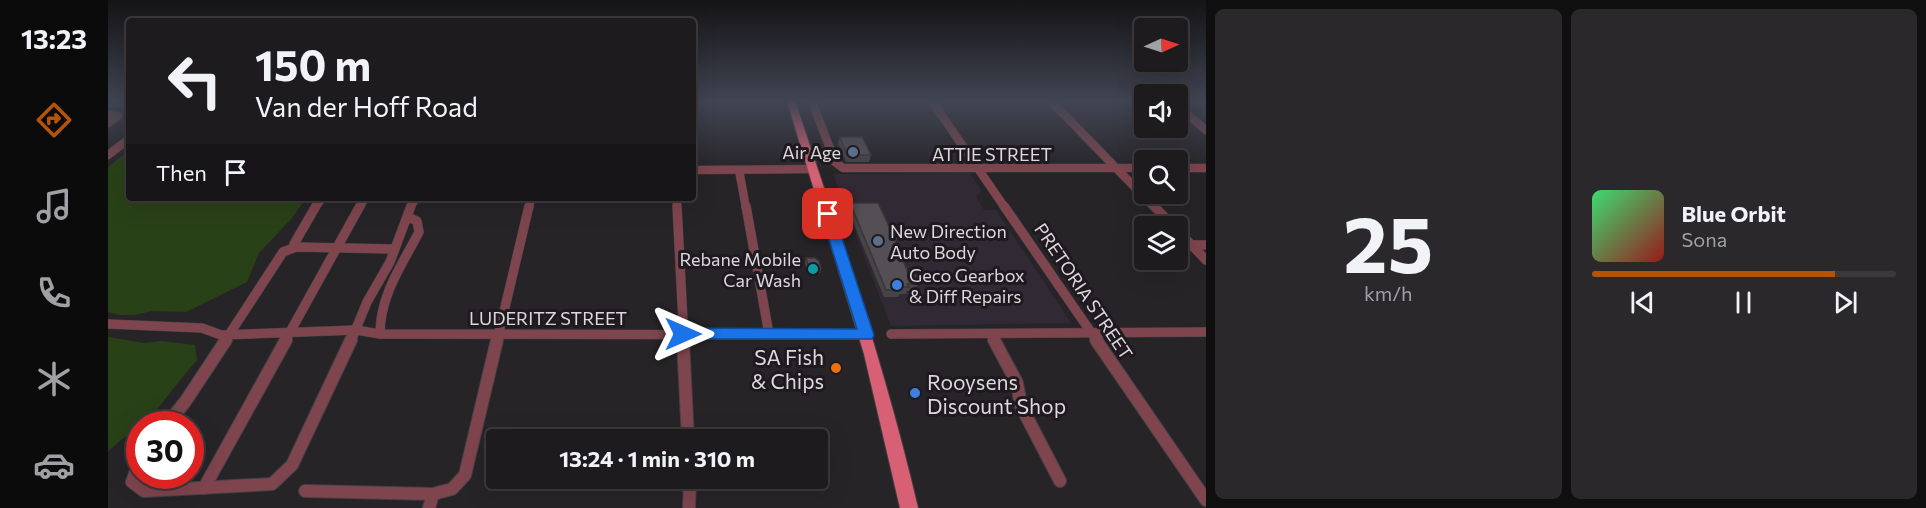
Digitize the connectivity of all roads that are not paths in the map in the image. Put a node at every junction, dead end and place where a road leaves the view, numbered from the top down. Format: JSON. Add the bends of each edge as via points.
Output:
{"nodes":[{"id":1,"x":799,"y":125,"type":"edge"},
{"id":2,"x":821,"y":125,"type":"edge"},
{"id":3,"x":949,"y":125,"type":"edge"},
{"id":4,"x":1074,"y":125,"type":"edge"},
{"id":5,"x":126,"y":141,"type":"edge"},
{"id":6,"x":126,"y":148,"type":"edge"},
{"id":7,"x":111,"y":153,"type":"edge"},
{"id":8,"x":1117,"y":168,"type":"junction"},
{"id":9,"x":1134,"y":168,"type":"edge"},
{"id":10,"x":1188,"y":168,"type":"edge"},
{"id":11,"x":1206,"y":168,"type":"edge"},
{"id":12,"x":980,"y":169,"type":"junction"},
{"id":13,"x":696,"y":170,"type":"edge"},
{"id":14,"x":739,"y":170,"type":"junction"},
{"id":15,"x":813,"y":170,"type":"junction"},
{"id":16,"x":320,"y":201,"type":"edge"},
{"id":17,"x":363,"y":201,"type":"edge"},
{"id":18,"x":415,"y":201,"type":"edge"},
{"id":19,"x":530,"y":201,"type":"edge"},
{"id":20,"x":677,"y":201,"type":"edge"},
{"id":21,"x":1163,"y":216,"type":"edge"},
{"id":22,"x":408,"y":217,"type":"junction"},
{"id":23,"x":1188,"y":242,"type":"edge"},
{"id":24,"x":1191,"y":245,"type":"junction"},
{"id":25,"x":1206,"y":245,"type":"edge"},
{"id":26,"x":296,"y":247,"type":"junction"},
{"id":27,"x":336,"y":247,"type":"junction"},
{"id":28,"x":393,"y":249,"type":"junction"},
{"id":29,"x":1206,"y":260,"type":"edge"},
{"id":30,"x":390,"y":262,"type":"junction"},
{"id":31,"x":397,"y":274,"type":"junction"},
{"id":32,"x":108,"y":324,"type":"edge"},
{"id":33,"x":356,"y":330,"type":"junction"},
{"id":34,"x":290,"y":331,"type":"junction"},
{"id":35,"x":1206,"y":332,"type":"edge"},
{"id":36,"x":991,"y":333,"type":"junction"},
{"id":37,"x":1093,"y":333,"type":"junction"},
{"id":38,"x":230,"y":334,"type":"junction"},
{"id":39,"x":380,"y":334,"type":"junction"},
{"id":40,"x":683,"y":334,"type":"junction"},
{"id":41,"x":769,"y":334,"type":"junction"},
{"id":42,"x":891,"y":334,"type":"dead end"},
{"id":43,"x":499,"y":335,"type":"junction"},
{"id":44,"x":867,"y":335,"type":"junction"},
{"id":45,"x":178,"y":411,"type":"edge"},
{"id":46,"x":687,"y":429,"type":"edge"},
{"id":47,"x":1060,"y":481,"type":"dead end"},
{"id":48,"x":204,"y":488,"type":"joint"},
{"id":49,"x":141,"y":489,"type":"edge"},
{"id":50,"x":184,"y":489,"type":"edge"},
{"id":51,"x":690,"y":489,"type":"edge"},
{"id":52,"x":305,"y":490,"type":"dead end"},
{"id":53,"x":433,"y":494,"type":"junction"},
{"id":54,"x":1206,"y":500,"type":"edge"},
{"id":55,"x":429,"y":508,"type":"edge"},
{"id":56,"x":689,"y":508,"type":"edge"},
{"id":57,"x":909,"y":508,"type":"edge"}],
"edges":[{"from":1,"to":15,"type":"main road"},
{"from":2,"to":12,"type":"street","name":"ATTIE STREET","via":[[835,162],[847,169]]},
{"from":3,"to":12,"type":"street","name":"PRETORIA STREET"},
{"from":4,"to":8,"type":"street"},
{"from":5,"to":7,"type":"street"},
{"from":6,"to":7,"type":"street"},
{"from":8,"to":9,"type":"street","name":"ATTIE STREET"},
{"from":8,"to":12,"type":"street","name":"ATTIE STREET"},
{"from":8,"to":21,"type":"street"},
{"from":10,"to":11,"type":"street"},
{"from":12,"to":37,"type":"street","name":"PRETORIA STREET"},
{"from":13,"to":14,"type":"street"},
{"from":14,"to":15,"type":"street"},
{"from":14,"to":41,"type":"street"},
{"from":15,"to":44,"type":"main road"},
{"from":16,"to":26,"type":"street","via":[[301,229]]},
{"from":17,"to":27,"type":"street"},
{"from":18,"to":22,"type":"street"},
{"from":19,"to":43,"type":"street"},
{"from":20,"to":40,"type":"street"},
{"from":22,"to":28,"type":"street"},
{"from":22,"to":31,"type":"street","via":[[417,221],[419,232]]},
{"from":23,"to":24,"type":"street"},
{"from":24,"to":25,"type":"street"},
{"from":24,"to":29,"type":"street"},
{"from":26,"to":27,"type":"street"},
{"from":26,"to":38,"type":"street","via":[[279,256]]},
{"from":27,"to":28,"type":"street"},
{"from":27,"to":34,"type":"street"},
{"from":28,"to":30,"type":"street"},
{"from":30,"to":31,"type":"street"},
{"from":30,"to":33,"type":"street"},
{"from":31,"to":39,"type":"street","via":[[380,310]]},
{"from":32,"to":38,"type":"street","name":"LUDERITZ STREET","via":[[187,326]]},
{"from":33,"to":34,"type":"street","name":"LUDERITZ STREET"},
{"from":33,"to":39,"type":"street","name":"LUDERITZ STREET"},
{"from":33,"to":48,"type":"street","via":[[292,465],[272,484]]},
{"from":34,"to":38,"type":"street","name":"LUDERITZ STREET"},
{"from":34,"to":48,"type":"street"},
{"from":35,"to":37,"type":"street"},
{"from":36,"to":37,"type":"street"},
{"from":36,"to":42,"type":"street"},
{"from":36,"to":47,"type":"street","via":[[1017,383],[1021,406]]},
{"from":37,"to":54,"type":"street","name":"PRETORIA STREET"},
{"from":38,"to":45,"type":"street"},
{"from":39,"to":43,"type":"street","name":"LUDERITZ STREET"},
{"from":40,"to":41,"type":"street","name":"LUDERITZ STREET"},
{"from":40,"to":43,"type":"street","name":"LUDERITZ STREET"},
{"from":40,"to":46,"type":"street"},
{"from":41,"to":44,"type":"street","name":"LUDERITZ STREET"},
{"from":43,"to":53,"type":"street","via":[[465,475],[457,486]]},
{"from":44,"to":57,"type":"main road"},
{"from":49,"to":50,"type":"street"},
{"from":51,"to":56,"type":"street"},
{"from":52,"to":53,"type":"street"},
{"from":53,"to":55,"type":"street"}]}
